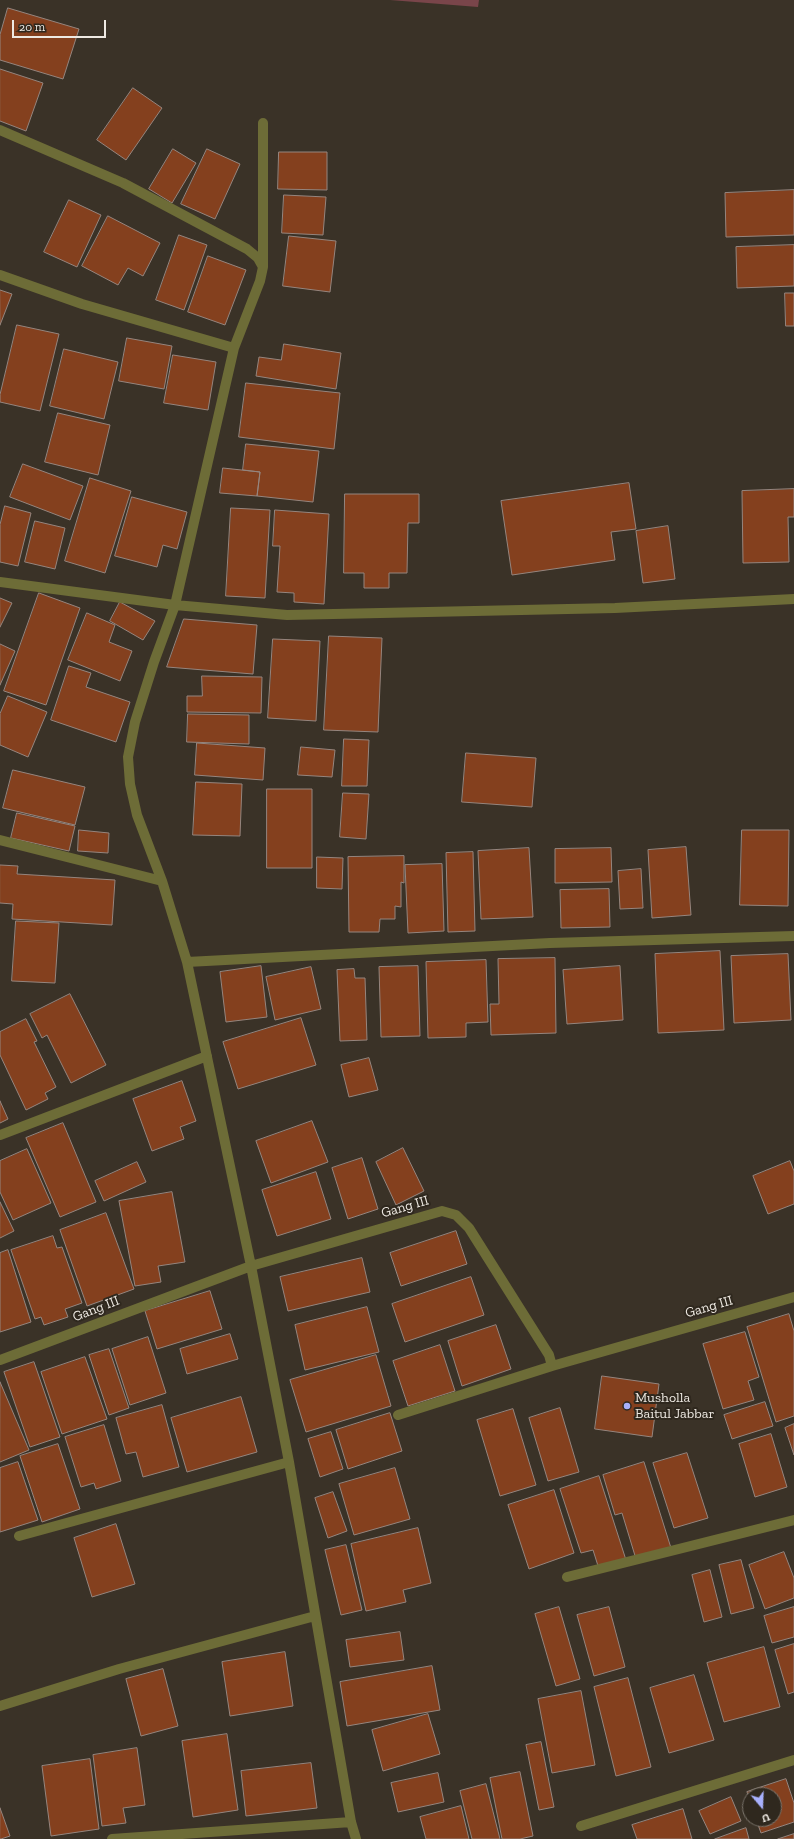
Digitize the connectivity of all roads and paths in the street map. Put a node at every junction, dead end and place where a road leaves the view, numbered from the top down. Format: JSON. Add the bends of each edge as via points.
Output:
{"nodes":[{"id":1,"x":263,"y":123,"type":"dead end"},
{"id":2,"x":0,"y":130,"type":"edge"},
{"id":3,"x":262,"y":267,"type":"junction"},
{"id":4,"x":0,"y":275,"type":"edge"},
{"id":5,"x":234,"y":348,"type":"junction"},
{"id":6,"x":0,"y":582,"type":"edge"},
{"id":7,"x":794,"y":599,"type":"edge"},
{"id":8,"x":175,"y":605,"type":"junction"},
{"id":9,"x":0,"y":840,"type":"edge"},
{"id":10,"x":162,"y":881,"type":"junction"},
{"id":11,"x":794,"y":936,"type":"edge"},
{"id":12,"x":187,"y":962,"type":"junction"},
{"id":13,"x":207,"y":1056,"type":"junction"},
{"id":14,"x":0,"y":1135,"type":"edge"},
{"id":15,"x":251,"y":1266,"type":"junction"},
{"id":16,"x":794,"y":1297,"type":"edge"},
{"id":17,"x":0,"y":1360,"type":"edge"},
{"id":18,"x":552,"y":1366,"type":"junction"},
{"id":19,"x":398,"y":1415,"type":"dead end"},
{"id":20,"x":289,"y":1462,"type":"junction"},
{"id":21,"x":794,"y":1520,"type":"edge"},
{"id":22,"x":19,"y":1536,"type":"dead end"},
{"id":23,"x":567,"y":1577,"type":"dead end"},
{"id":24,"x":315,"y":1616,"type":"junction"},
{"id":25,"x":0,"y":1706,"type":"edge"},
{"id":26,"x":794,"y":1760,"type":"edge"},
{"id":27,"x":351,"y":1822,"type":"junction"},
{"id":28,"x":581,"y":1826,"type":"dead end"},
{"id":29,"x":112,"y":1839,"type":"edge"},
{"id":30,"x":356,"y":1839,"type":"edge"}],
"edges":[{"from":1,"to":3,"type":"street"},
{"from":2,"to":3,"type":"street","via":[[123,182],[247,249],[258,258]]},
{"from":3,"to":5,"type":"street","via":[[260,281]]},
{"from":4,"to":5,"type":"street","via":[[82,304]]},
{"from":5,"to":8,"type":"street"},
{"from":6,"to":8,"type":"street"},
{"from":7,"to":8,"type":"street","via":[[615,608],[287,615]]},
{"from":8,"to":10,"type":"street","via":[[135,722],[128,757],[130,784],[137,815]]},
{"from":9,"to":10,"type":"street"},
{"from":10,"to":12,"type":"street"},
{"from":11,"to":12,"type":"street","via":[[550,943]]},
{"from":12,"to":13,"type":"street"},
{"from":13,"to":14,"type":"street"},
{"from":13,"to":15,"type":"street"},
{"from":15,"to":17,"type":"street","name":"Gang III"},
{"from":15,"to":18,"type":"street","name":"Gang III","via":[[442,1211],[456,1215],[473,1234],[546,1350]]},
{"from":15,"to":20,"type":"street"},
{"from":16,"to":18,"type":"street","name":"Gang III"},
{"from":18,"to":19,"type":"street"},
{"from":20,"to":22,"type":"street"},
{"from":20,"to":24,"type":"street"},
{"from":21,"to":23,"type":"street"},
{"from":24,"to":25,"type":"street","via":[[119,1669]]},
{"from":24,"to":27,"type":"street"},
{"from":26,"to":28,"type":"street"},
{"from":27,"to":29,"type":"street"},
{"from":27,"to":30,"type":"street"}]}
